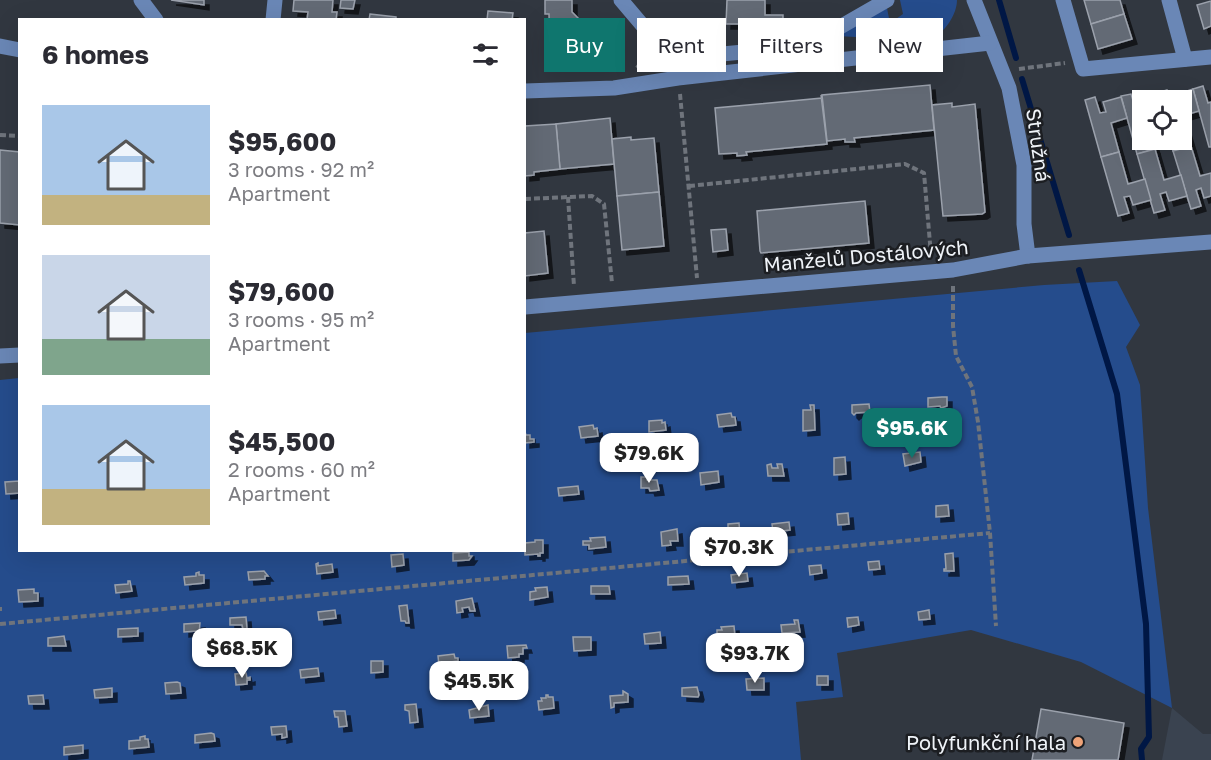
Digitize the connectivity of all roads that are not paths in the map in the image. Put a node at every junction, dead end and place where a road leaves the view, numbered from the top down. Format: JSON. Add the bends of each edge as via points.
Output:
{"nodes":[{"id":1,"x":141,"y":0,"type":"edge"},
{"id":2,"x":275,"y":0,"type":"edge"},
{"id":3,"x":621,"y":0,"type":"edge"},
{"id":4,"x":886,"y":0,"type":"edge"},
{"id":5,"x":974,"y":0,"type":"edge"},
{"id":6,"x":1063,"y":0,"type":"edge"},
{"id":7,"x":1168,"y":0,"type":"edge"},
{"id":8,"x":154,"y":18,"type":"edge"},
{"id":9,"x":273,"y":18,"type":"edge"},
{"id":10,"x":990,"y":43,"type":"junction"},
{"id":11,"x":0,"y":46,"type":"edge"},
{"id":12,"x":18,"y":50,"type":"edge"},
{"id":13,"x":1211,"y":57,"type":"edge"},
{"id":14,"x":1185,"y":59,"type":"junction"},
{"id":15,"x":526,"y":91,"type":"edge"},
{"id":16,"x":1211,"y":242,"type":"edge"},
{"id":17,"x":1028,"y":256,"type":"junction"},
{"id":18,"x":526,"y":307,"type":"edge"},
{"id":19,"x":18,"y":355,"type":"edge"},
{"id":20,"x":0,"y":356,"type":"edge"}],
"edges":[{"from":1,"to":8,"type":"street"},
{"from":2,"to":9,"type":"street"},
{"from":3,"to":4,"type":"street","via":[[649,33],[680,58],[807,46]]},
{"from":5,"to":10,"type":"street","name":"Stružná"},
{"from":6,"to":14,"type":"street","via":[[1082,65]]},
{"from":7,"to":14,"type":"street"},
{"from":10,"to":15,"type":"street","via":[[614,88]]},
{"from":10,"to":17,"type":"street","name":"Stružná","via":[[1009,88],[1024,165]]},
{"from":11,"to":12,"type":"street"},
{"from":13,"to":14,"type":"street"},
{"from":16,"to":17,"type":"street","name":"Manželů Dostálových"},
{"from":17,"to":18,"type":"street","name":"Manželů Dostálových","via":[[953,270]]},
{"from":19,"to":20,"type":"street"}]}
